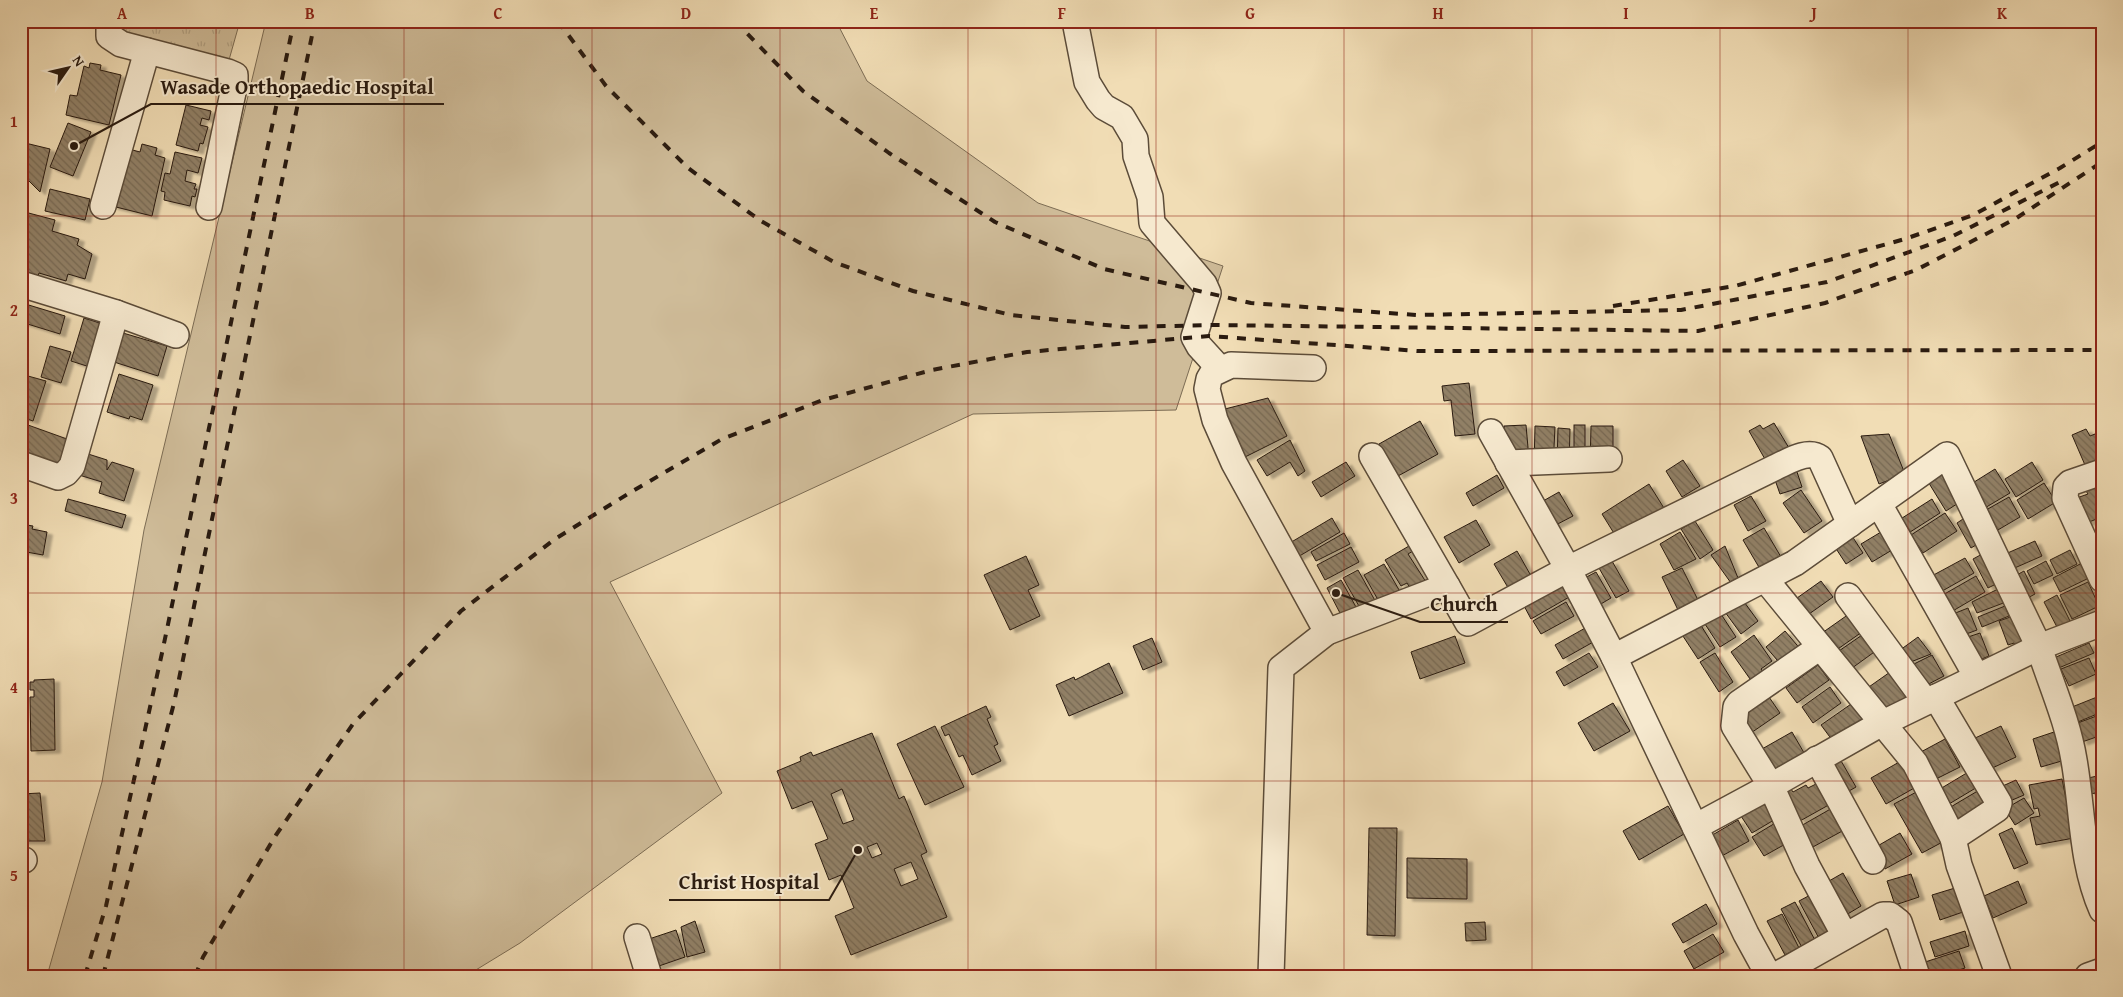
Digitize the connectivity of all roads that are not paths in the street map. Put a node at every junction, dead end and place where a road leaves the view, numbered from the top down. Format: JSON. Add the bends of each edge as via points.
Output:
{"nodes":[{"id":1,"x":109,"y":21,"type":"edge"},
{"id":2,"x":1076,"y":21,"type":"edge"},
{"id":3,"x":147,"y":50,"type":"junction"},
{"id":4,"x":103,"y":206,"type":"dead end"},
{"id":5,"x":209,"y":207,"type":"dead end"},
{"id":6,"x":21,"y":284,"type":"edge"},
{"id":7,"x":116,"y":313,"type":"junction"},
{"id":8,"x":176,"y":334,"type":"dead end"},
{"id":9,"x":1313,"y":368,"type":"dead end"},
{"id":10,"x":1220,"y":369,"type":"junction"},
{"id":11,"x":1491,"y":432,"type":"dead end"},
{"id":12,"x":1372,"y":456,"type":"dead end"},
{"id":13,"x":1609,"y":459,"type":"dead end"},
{"id":14,"x":1508,"y":463,"type":"junction"},
{"id":15,"x":21,"y":464,"type":"edge"},
{"id":16,"x":2102,"y":472,"type":"edge"},
{"id":17,"x":1880,"y":504,"type":"junction"},
{"id":18,"x":1850,"y":524,"type":"junction"},
{"id":19,"x":1568,"y":569,"type":"junction"},
{"id":20,"x":1765,"y":579,"type":"junction"},
{"id":21,"x":2102,"y":579,"type":"edge"},
{"id":22,"x":1447,"y":586,"type":"junction"},
{"id":23,"x":1848,"y":596,"type":"dead end"},
{"id":24,"x":2102,"y":623,"type":"edge"},
{"id":25,"x":1327,"y":632,"type":"junction"},
{"id":26,"x":1820,"y":647,"type":"junction"},
{"id":27,"x":2039,"y":647,"type":"junction"},
{"id":28,"x":1614,"y":657,"type":"junction"},
{"id":29,"x":1977,"y":677,"type":"junction"},
{"id":30,"x":1931,"y":699,"type":"junction"},
{"id":31,"x":1881,"y":723,"type":"junction"},
{"id":32,"x":1817,"y":760,"type":"junction"},
{"id":33,"x":1771,"y":786,"type":"junction"},
{"id":34,"x":1695,"y":827,"type":"junction"},
{"id":35,"x":1953,"y":838,"type":"junction"},
{"id":36,"x":1874,"y":861,"type":"dead end"},
{"id":37,"x":2102,"y":910,"type":"edge"},
{"id":38,"x":1845,"y":936,"type":"junction"},
{"id":39,"x":637,"y":937,"type":"dead end"},
{"id":40,"x":2102,"y":971,"type":"edge"},
{"id":41,"x":649,"y":976,"type":"edge"},
{"id":42,"x":1271,"y":976,"type":"edge"},
{"id":43,"x":1769,"y":976,"type":"edge"},
{"id":44,"x":1775,"y":976,"type":"edge"},
{"id":45,"x":1917,"y":976,"type":"edge"},
{"id":46,"x":1999,"y":976,"type":"edge"},
{"id":47,"x":2088,"y":976,"type":"edge"}],
"edges":[{"from":1,"to":3,"type":"street","via":[[109,36],[121,44]]},
{"from":2,"to":10,"type":"street","via":[[1087,82],[1104,107],[1122,117],[1135,139],[1136,156],[1150,196],[1152,223],[1208,293],[1194,337]]},
{"from":3,"to":4,"type":"street"},
{"from":3,"to":5,"type":"street","via":[[235,75]]},
{"from":6,"to":7,"type":"street"},
{"from":7,"to":8,"type":"street"},
{"from":7,"to":15,"type":"street","via":[[72,466],[58,477]]},
{"from":9,"to":10,"type":"street","via":[[1231,365]]},
{"from":10,"to":25,"type":"street","via":[[1209,379],[1207,389],[1215,420],[1252,498]]},
{"from":11,"to":14,"type":"street"},
{"from":12,"to":22,"type":"street"},
{"from":13,"to":14,"type":"street"},
{"from":14,"to":19,"type":"street"},
{"from":16,"to":21,"type":"street","via":[[2070,483],[2064,492]]},
{"from":17,"to":18,"type":"street"},
{"from":17,"to":27,"type":"street","via":[[1947,455]]},
{"from":17,"to":29,"type":"street"},
{"from":18,"to":19,"type":"street","via":[[1820,458],[1809,454]]},
{"from":18,"to":20,"type":"street","via":[[1795,563]]},
{"from":19,"to":22,"type":"street","via":[[1468,623]]},
{"from":19,"to":28,"type":"street"},
{"from":20,"to":26,"type":"street"},
{"from":20,"to":28,"type":"street"},
{"from":22,"to":25,"type":"street"},
{"from":23,"to":30,"type":"street"},
{"from":24,"to":27,"type":"street"},
{"from":25,"to":42,"type":"street","via":[[1281,668]]},
{"from":26,"to":31,"type":"street"},
{"from":26,"to":33,"type":"street","via":[[1736,707],[1734,726]]},
{"from":27,"to":29,"type":"street"},
{"from":27,"to":37,"type":"street","via":[[2070,740],[2084,852],[2092,889]]},
{"from":28,"to":34,"type":"street"},
{"from":29,"to":30,"type":"street"},
{"from":30,"to":31,"type":"street"},
{"from":30,"to":35,"type":"street","via":[[1999,803],[1997,809]]},
{"from":31,"to":32,"type":"street"},
{"from":31,"to":35,"type":"street","via":[[1915,763]]},
{"from":32,"to":33,"type":"street"},
{"from":32,"to":36,"type":"street"},
{"from":33,"to":34,"type":"street"},
{"from":33,"to":38,"type":"street","via":[[1807,866]]},
{"from":34,"to":43,"type":"street"},
{"from":35,"to":46,"type":"street","via":[[1958,865]]},
{"from":38,"to":44,"type":"street"},
{"from":38,"to":45,"type":"street","via":[[1883,915],[1890,915],[1899,922]]},
{"from":39,"to":41,"type":"street"},
{"from":40,"to":47,"type":"street"}]}
